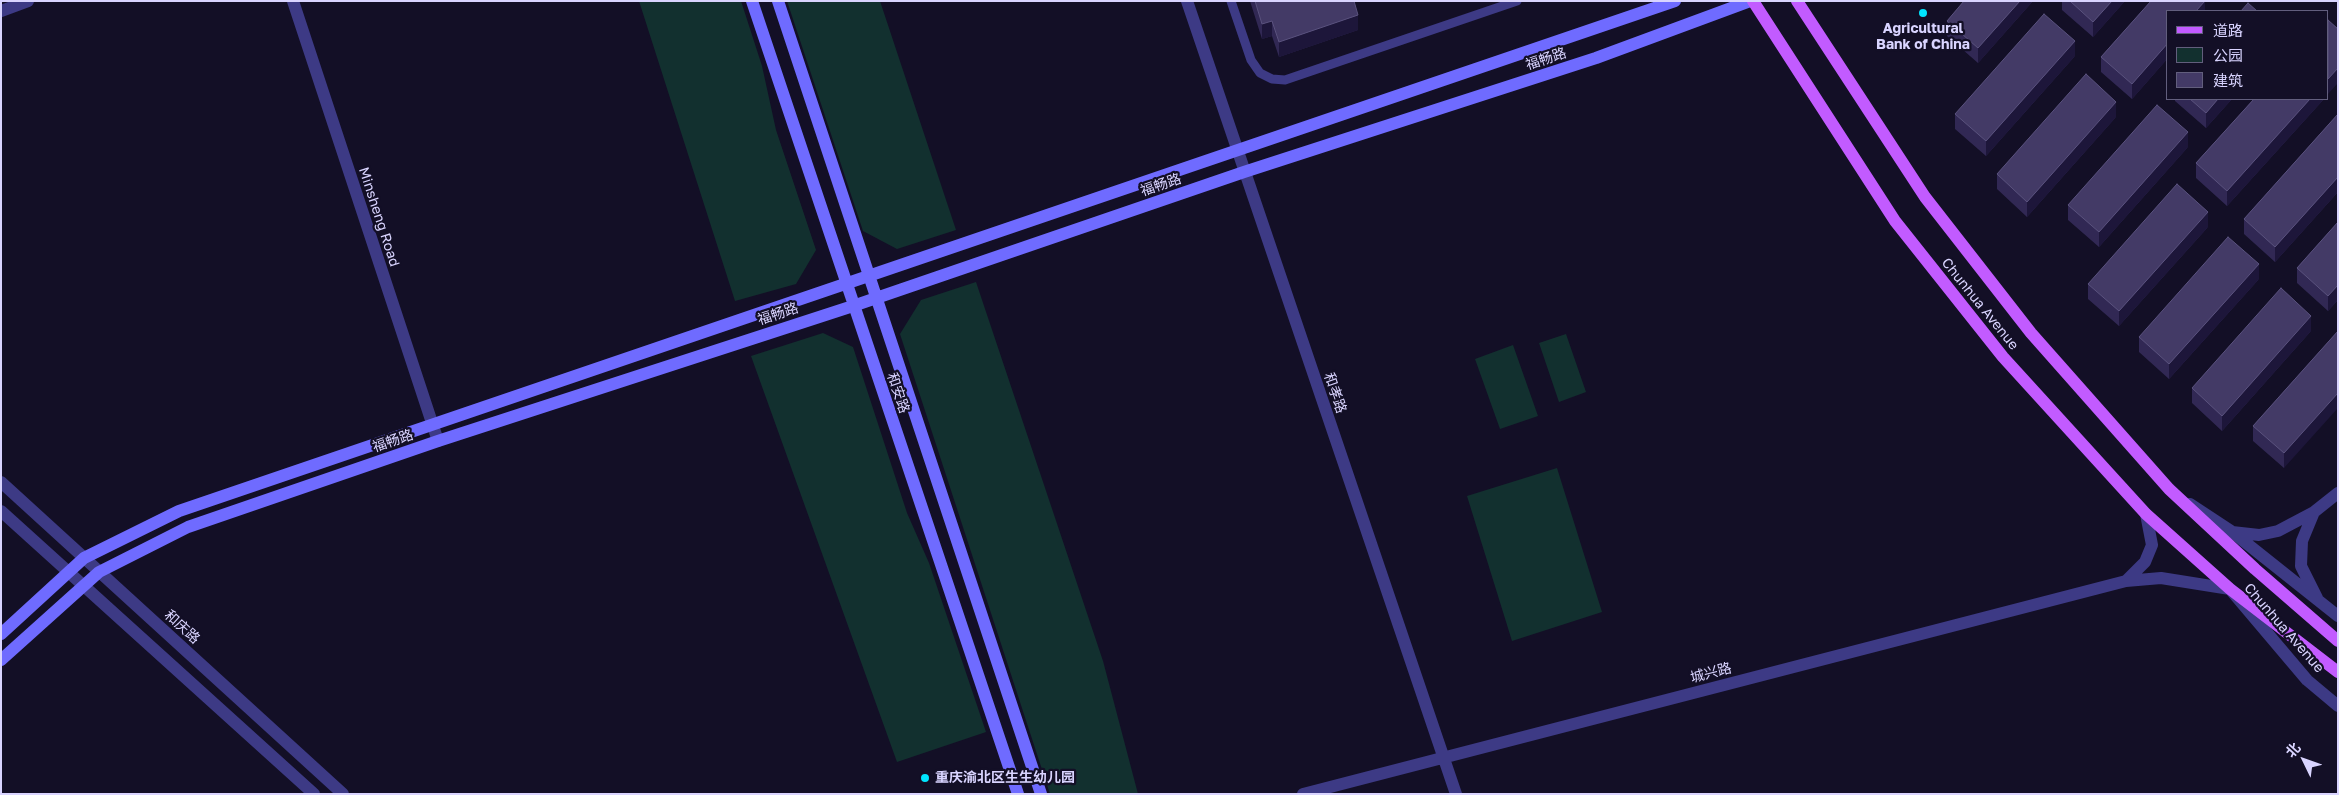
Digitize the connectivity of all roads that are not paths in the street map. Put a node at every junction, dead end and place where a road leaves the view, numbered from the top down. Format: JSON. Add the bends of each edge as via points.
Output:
{"nodes":[{"id":1,"x":28,"y":1,"type":"edge"},
{"id":2,"x":293,"y":1,"type":"edge"},
{"id":3,"x":752,"y":1,"type":"edge"},
{"id":4,"x":778,"y":1,"type":"edge"},
{"id":5,"x":1187,"y":1,"type":"edge"},
{"id":6,"x":1231,"y":1,"type":"edge"},
{"id":7,"x":1518,"y":1,"type":"edge"},
{"id":8,"x":1675,"y":1,"type":"edge"},
{"id":9,"x":1751,"y":1,"type":"edge"},
{"id":10,"x":1798,"y":1,"type":"edge"},
{"id":11,"x":1,"y":11,"type":"edge"},
{"id":12,"x":1236,"y":150,"type":"junction"},
{"id":13,"x":1244,"y":172,"type":"junction"},
{"id":14,"x":869,"y":275,"type":"junction"},
{"id":15,"x":846,"y":284,"type":"junction"},
{"id":16,"x":875,"y":297,"type":"junction"},
{"id":17,"x":853,"y":306,"type":"junction"},
{"id":18,"x":432,"y":425,"type":"junction"},
{"id":19,"x":438,"y":441,"type":"junction"},
{"id":20,"x":1,"y":482,"type":"edge"},
{"id":21,"x":2169,"y":489,"type":"junction"},
{"id":22,"x":2338,"y":493,"type":"edge"},
{"id":23,"x":1,"y":511,"type":"edge"},
{"id":24,"x":2314,"y":512,"type":"junction"},
{"id":25,"x":2146,"y":514,"type":"junction"},
{"id":26,"x":2230,"y":531,"type":"junction"},
{"id":27,"x":84,"y":558,"type":"junction"},
{"id":28,"x":68,"y":571,"type":"junction"},
{"id":29,"x":99,"y":572,"type":"junction"},
{"id":30,"x":2126,"y":581,"type":"junction"},
{"id":31,"x":83,"y":585,"type":"junction"},
{"id":32,"x":2230,"y":588,"type":"junction"},
{"id":33,"x":2318,"y":600,"type":"junction"},
{"id":34,"x":2338,"y":616,"type":"edge"},
{"id":35,"x":1,"y":634,"type":"edge"},
{"id":36,"x":2338,"y":641,"type":"edge"},
{"id":37,"x":1,"y":660,"type":"edge"},
{"id":38,"x":2338,"y":672,"type":"edge"},
{"id":39,"x":2338,"y":706,"type":"edge"},
{"id":40,"x":1444,"y":757,"type":"junction"},
{"id":41,"x":314,"y":794,"type":"edge"},
{"id":42,"x":343,"y":794,"type":"edge"},
{"id":43,"x":1018,"y":794,"type":"edge"},
{"id":44,"x":1042,"y":794,"type":"edge"},
{"id":45,"x":1304,"y":794,"type":"edge"},
{"id":46,"x":1456,"y":794,"type":"edge"}],
"edges":[{"from":1,"to":11,"type":"street"},
{"from":2,"to":18,"type":"street","name":"Minsheng Road"},
{"from":3,"to":15,"type":"main road","name":"和安路"},
{"from":4,"to":14,"type":"main road","name":"和安路"},
{"from":5,"to":12,"type":"street","name":"和孝路"},
{"from":6,"to":7,"type":"lane","via":[[1251,60],[1260,73],[1272,79],[1285,80]]},
{"from":8,"to":12,"type":"main road","name":"福畅路"},
{"from":9,"to":13,"type":"main road","name":"福畅路","via":[[1596,58]]},
{"from":9,"to":25,"type":"main road","name":"Chunhua Avenue","via":[[1895,221],[2004,357]]},
{"from":10,"to":21,"type":"main road","name":"Chunhua Avenue","via":[[1925,197],[2031,333]]},
{"from":12,"to":13,"type":"street","name":"和孝路"},
{"from":12,"to":14,"type":"main road","name":"福畅路"},
{"from":13,"to":16,"type":"main road","name":"福畅路"},
{"from":13,"to":40,"type":"street","name":"和孝路"},
{"from":14,"to":15,"type":"main road","name":"福畅路"},
{"from":14,"to":16,"type":"main road","name":"和安路"},
{"from":15,"to":17,"type":"main road","name":"和安路"},
{"from":15,"to":18,"type":"main road","name":"福畅路"},
{"from":16,"to":17,"type":"main road","name":"福畅路"},
{"from":16,"to":44,"type":"main road","name":"和安路"},
{"from":17,"to":19,"type":"main road","name":"福畅路"},
{"from":17,"to":43,"type":"main road","name":"和安路"},
{"from":18,"to":19,"type":"street","name":"Minsheng Road"},
{"from":18,"to":27,"type":"main road","name":"福畅路","via":[[179,511]]},
{"from":19,"to":29,"type":"main road","name":"福畅路","via":[[188,527]]},
{"from":20,"to":27,"type":"street","name":"和庆路"},
{"from":21,"to":26,"type":"street","name":"Chunhua Avenue"},
{"from":21,"to":36,"type":"main road","name":"Chunhua Avenue"},
{"from":22,"to":24,"type":"street"},
{"from":23,"to":28,"type":"street"},
{"from":24,"to":26,"type":"street","via":[[2278,531],[2258,535]]},
{"from":24,"to":33,"type":"street","via":[[2302,541],[2302,566]]},
{"from":25,"to":30,"type":"street","via":[[2152,545],[2145,562]]},
{"from":25,"to":32,"type":"main road","name":"Chunhua Avenue"},
{"from":26,"to":33,"type":"street","name":"Chunhua Avenue"},
{"from":27,"to":28,"type":"main road","name":"福畅路"},
{"from":27,"to":29,"type":"street","name":"和庆路"},
{"from":28,"to":31,"type":"street"},
{"from":28,"to":35,"type":"main road","name":"福畅路"},
{"from":29,"to":31,"type":"main road","name":"福畅路"},
{"from":29,"to":42,"type":"street","name":"和庆路"},
{"from":30,"to":32,"type":"street","name":"城兴路","via":[[2161,578]]},
{"from":30,"to":40,"type":"street","name":"城兴路"},
{"from":31,"to":37,"type":"main road","name":"福畅路"},
{"from":31,"to":41,"type":"street"},
{"from":32,"to":38,"type":"main road","name":"Chunhua Avenue"},
{"from":32,"to":39,"type":"street","name":"Chunhua Avenue","via":[[2307,680]]},
{"from":33,"to":34,"type":"street","name":"Chunhua Avenue"},
{"from":40,"to":45,"type":"street","name":"城兴路"},
{"from":40,"to":46,"type":"street","name":"和孝路"}]}
